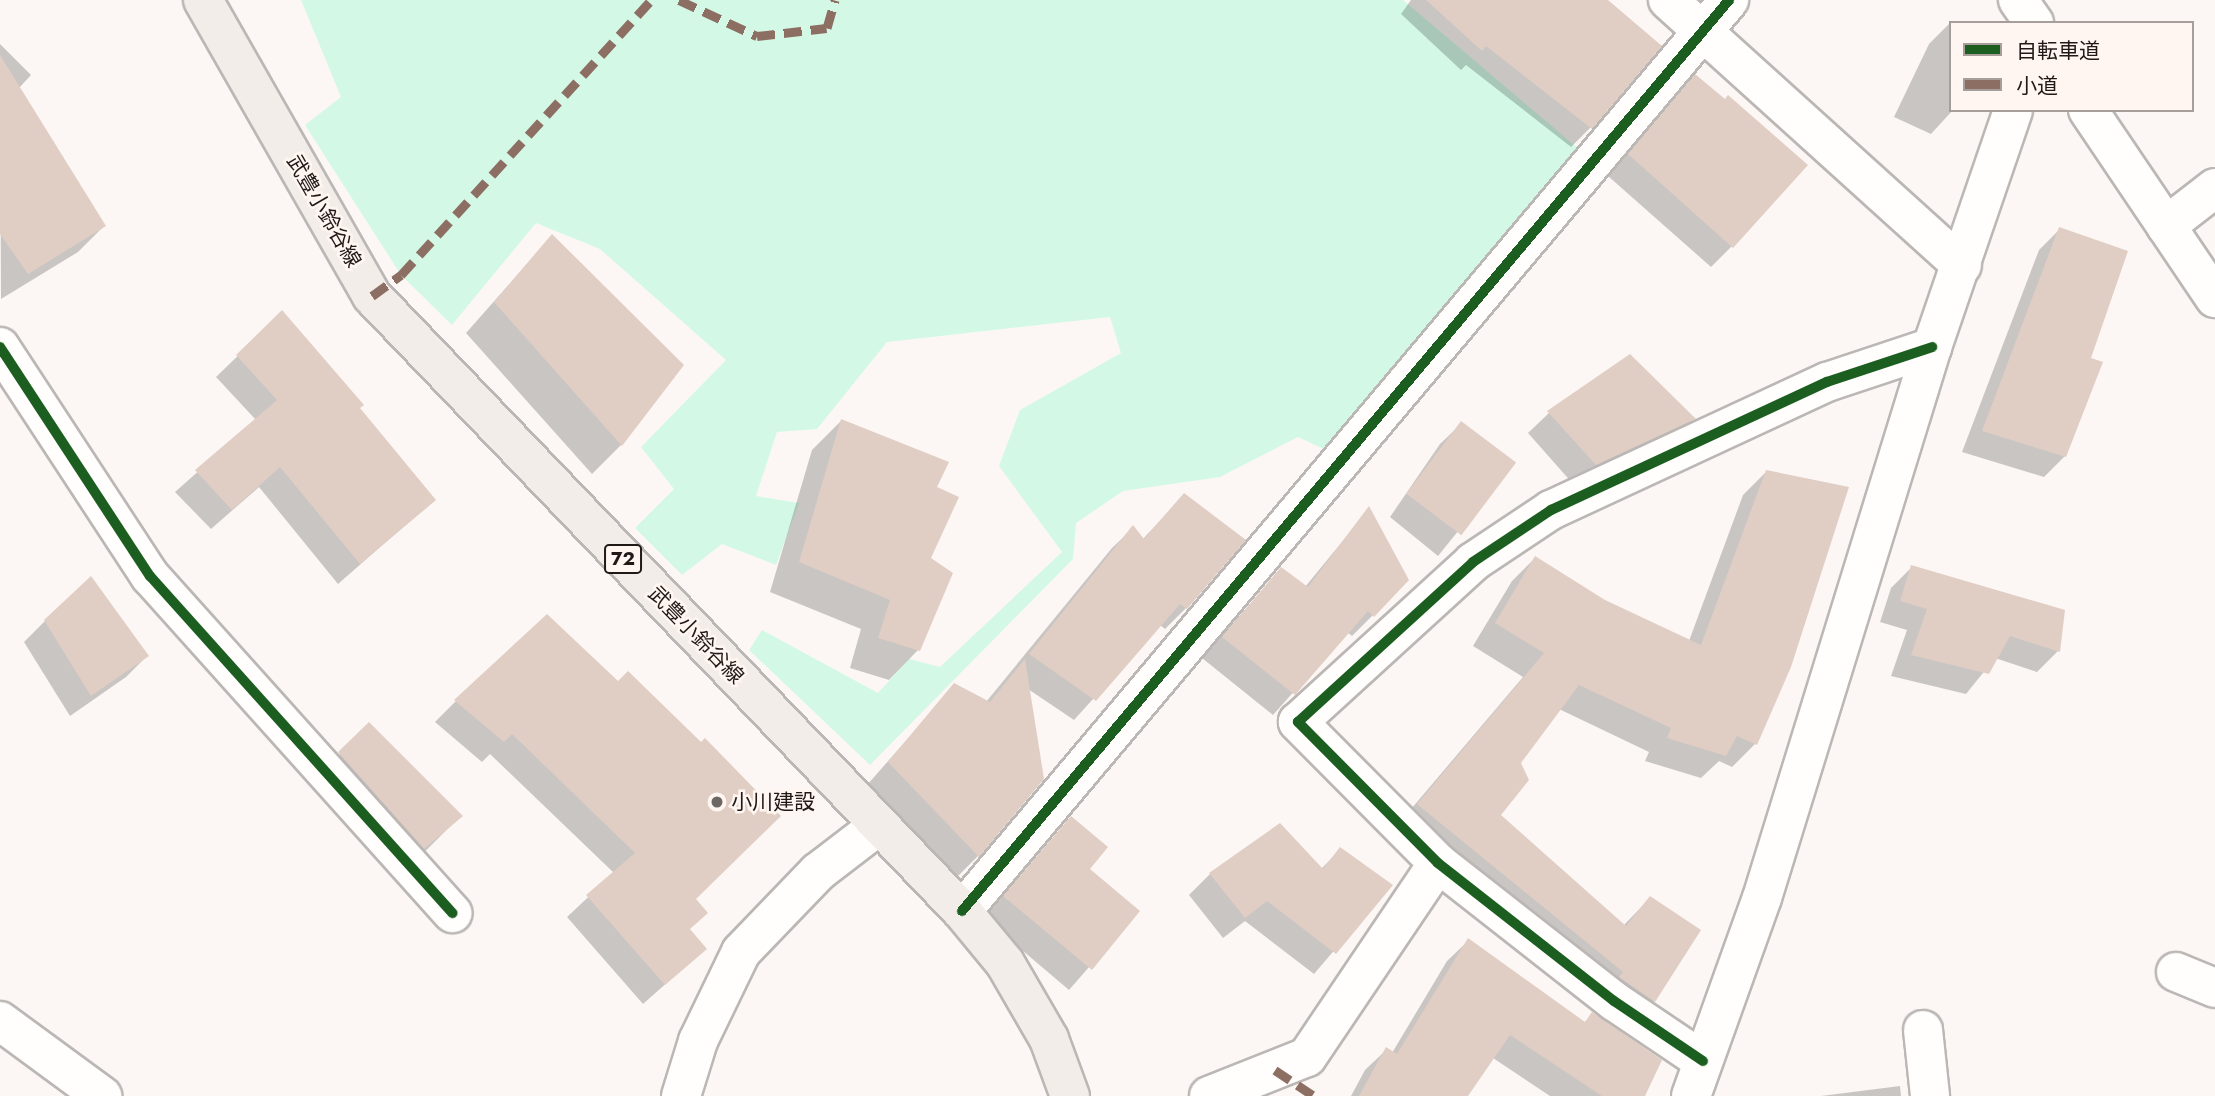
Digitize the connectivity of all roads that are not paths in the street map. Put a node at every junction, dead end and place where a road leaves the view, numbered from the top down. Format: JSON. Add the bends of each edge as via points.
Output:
{"nodes":[{"id":1,"x":203,"y":0,"type":"edge"},
{"id":2,"x":1668,"y":0,"type":"edge"},
{"id":3,"x":1729,"y":0,"type":"edge"},
{"id":4,"x":2018,"y":0,"type":"edge"},
{"id":5,"x":2048,"y":0,"type":"edge"},
{"id":6,"x":2033,"y":21,"type":"edge"},
{"id":7,"x":2041,"y":21,"type":"edge"},
{"id":8,"x":1703,"y":29,"type":"junction"},
{"id":9,"x":2012,"y":112,"type":"edge"},
{"id":10,"x":2089,"y":112,"type":"edge"},
{"id":11,"x":2215,"y":188,"type":"edge"},
{"id":12,"x":2166,"y":226,"type":"junction"},
{"id":13,"x":1962,"y":265,"type":"junction"},
{"id":14,"x":2215,"y":298,"type":"edge"},
{"id":15,"x":0,"y":347,"type":"edge"},
{"id":16,"x":1932,"y":347,"type":"junction"},
{"id":17,"x":878,"y":826,"type":"junction"},
{"id":18,"x":1438,"y":863,"type":"junction"},
{"id":19,"x":962,"y":911,"type":"junction"},
{"id":20,"x":452,"y":913,"type":"dead end"},
{"id":21,"x":2176,"y":972,"type":"dead end"},
{"id":22,"x":2215,"y":988,"type":"edge"},
{"id":23,"x":0,"y":1021,"type":"edge"},
{"id":24,"x":1923,"y":1030,"type":"dead end"},
{"id":25,"x":1697,"y":1079,"type":"edge"},
{"id":26,"x":102,"y":1096,"type":"edge"},
{"id":27,"x":681,"y":1096,"type":"edge"},
{"id":28,"x":1070,"y":1096,"type":"edge"},
{"id":29,"x":1209,"y":1096,"type":"edge"},
{"id":30,"x":1930,"y":1096,"type":"edge"}],
"edges":[{"from":1,"to":17,"type":"main road","name":"武豊小鈴谷線","number":"72","via":[[373,296]]},
{"from":2,"to":8,"type":"street"},
{"from":3,"to":8,"type":"street"},
{"from":4,"to":6,"type":"street"},
{"from":5,"to":7,"type":"street"},
{"from":8,"to":13,"type":"street"},
{"from":8,"to":19,"type":"street"},
{"from":9,"to":13,"type":"street"},
{"from":10,"to":12,"type":"street"},
{"from":11,"to":12,"type":"street"},
{"from":12,"to":14,"type":"street"},
{"from":13,"to":16,"type":"street"},
{"from":15,"to":20,"type":"street","via":[[150,576]]},
{"from":16,"to":18,"type":"street","via":[[1827,383],[1551,510],[1473,562],[1298,722]]},
{"from":16,"to":25,"type":"street","via":[[1762,898]]},
{"from":17,"to":19,"type":"main road","name":"武豊小鈴谷線","number":"72"},
{"from":17,"to":27,"type":"street","via":[[818,872],[741,952],[698,1041]]},
{"from":18,"to":25,"type":"street","via":[[1614,1001]]},
{"from":18,"to":29,"type":"street","via":[[1307,1057]]},
{"from":19,"to":28,"type":"main road","name":"武豊小鈴谷線","number":"72","via":[[1005,963],[1049,1039]]},
{"from":21,"to":22,"type":"street"},
{"from":23,"to":26,"type":"street"},
{"from":24,"to":30,"type":"street"}]}
